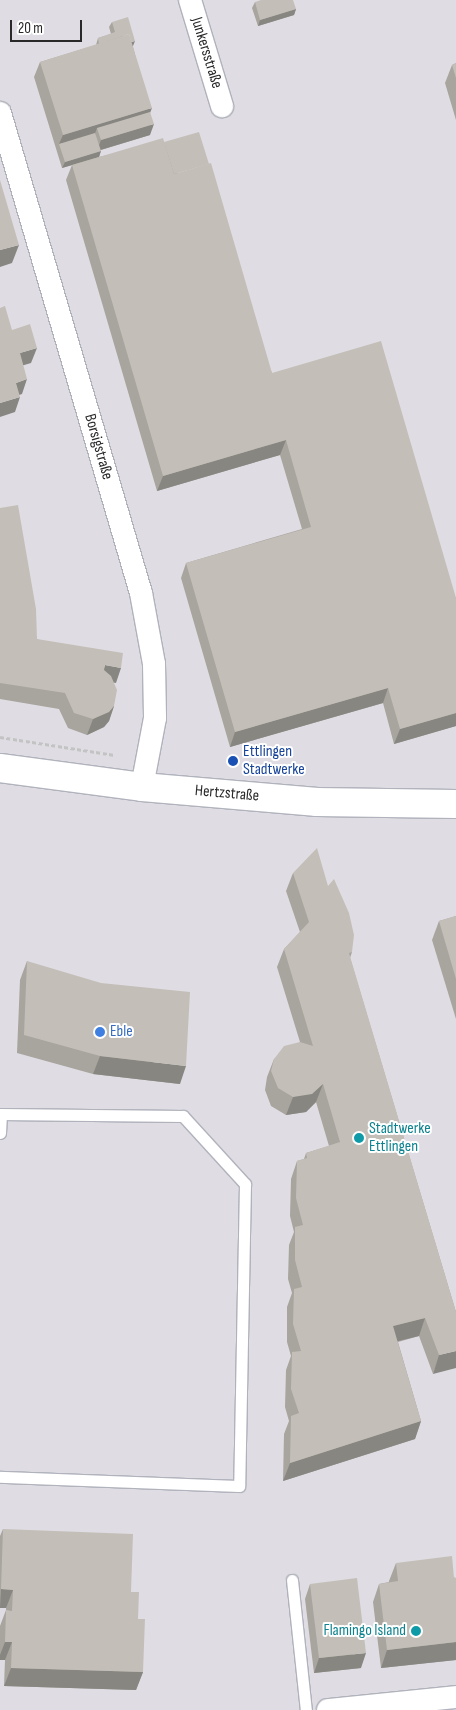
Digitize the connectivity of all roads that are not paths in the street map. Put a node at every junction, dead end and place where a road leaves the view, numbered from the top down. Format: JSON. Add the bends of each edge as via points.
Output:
{"nodes":[{"id":1,"x":190,"y":0,"type":"edge"},
{"id":2,"x":222,"y":106,"type":"dead end"},
{"id":3,"x":0,"y":113,"type":"edge"},
{"id":4,"x":0,"y":768,"type":"edge"},
{"id":5,"x":142,"y":787,"type":"junction"},
{"id":6,"x":456,"y":804,"type":"edge"},
{"id":7,"x":0,"y":1114,"type":"edge"},
{"id":8,"x":0,"y":1133,"type":"edge"},
{"id":9,"x":0,"y":1478,"type":"edge"},
{"id":10,"x":292,"y":1580,"type":"dead end"},
{"id":11,"x":456,"y":1698,"type":"edge"},
{"id":12,"x":376,"y":1708,"type":"edge"},
{"id":13,"x":306,"y":1710,"type":"edge"},
{"id":14,"x":328,"y":1710,"type":"edge"}],
"edges":[{"from":1,"to":2,"type":"street","name":"Junkersstraße"},
{"from":3,"to":5,"type":"street","name":"Borsigstraße","via":[[141,593],[154,664],[154,718]]},
{"from":4,"to":5,"type":"street","name":"Hertzstraße"},
{"from":5,"to":6,"type":"street","name":"Hertzstraße","via":[[317,802]]},
{"from":7,"to":8,"type":"lane"},
{"from":7,"to":9,"type":"lane","via":[[183,1116],[246,1184],[239,1486]]},
{"from":10,"to":13,"type":"lane"},
{"from":11,"to":12,"type":"street"},
{"from":12,"to":14,"type":"street"}]}
